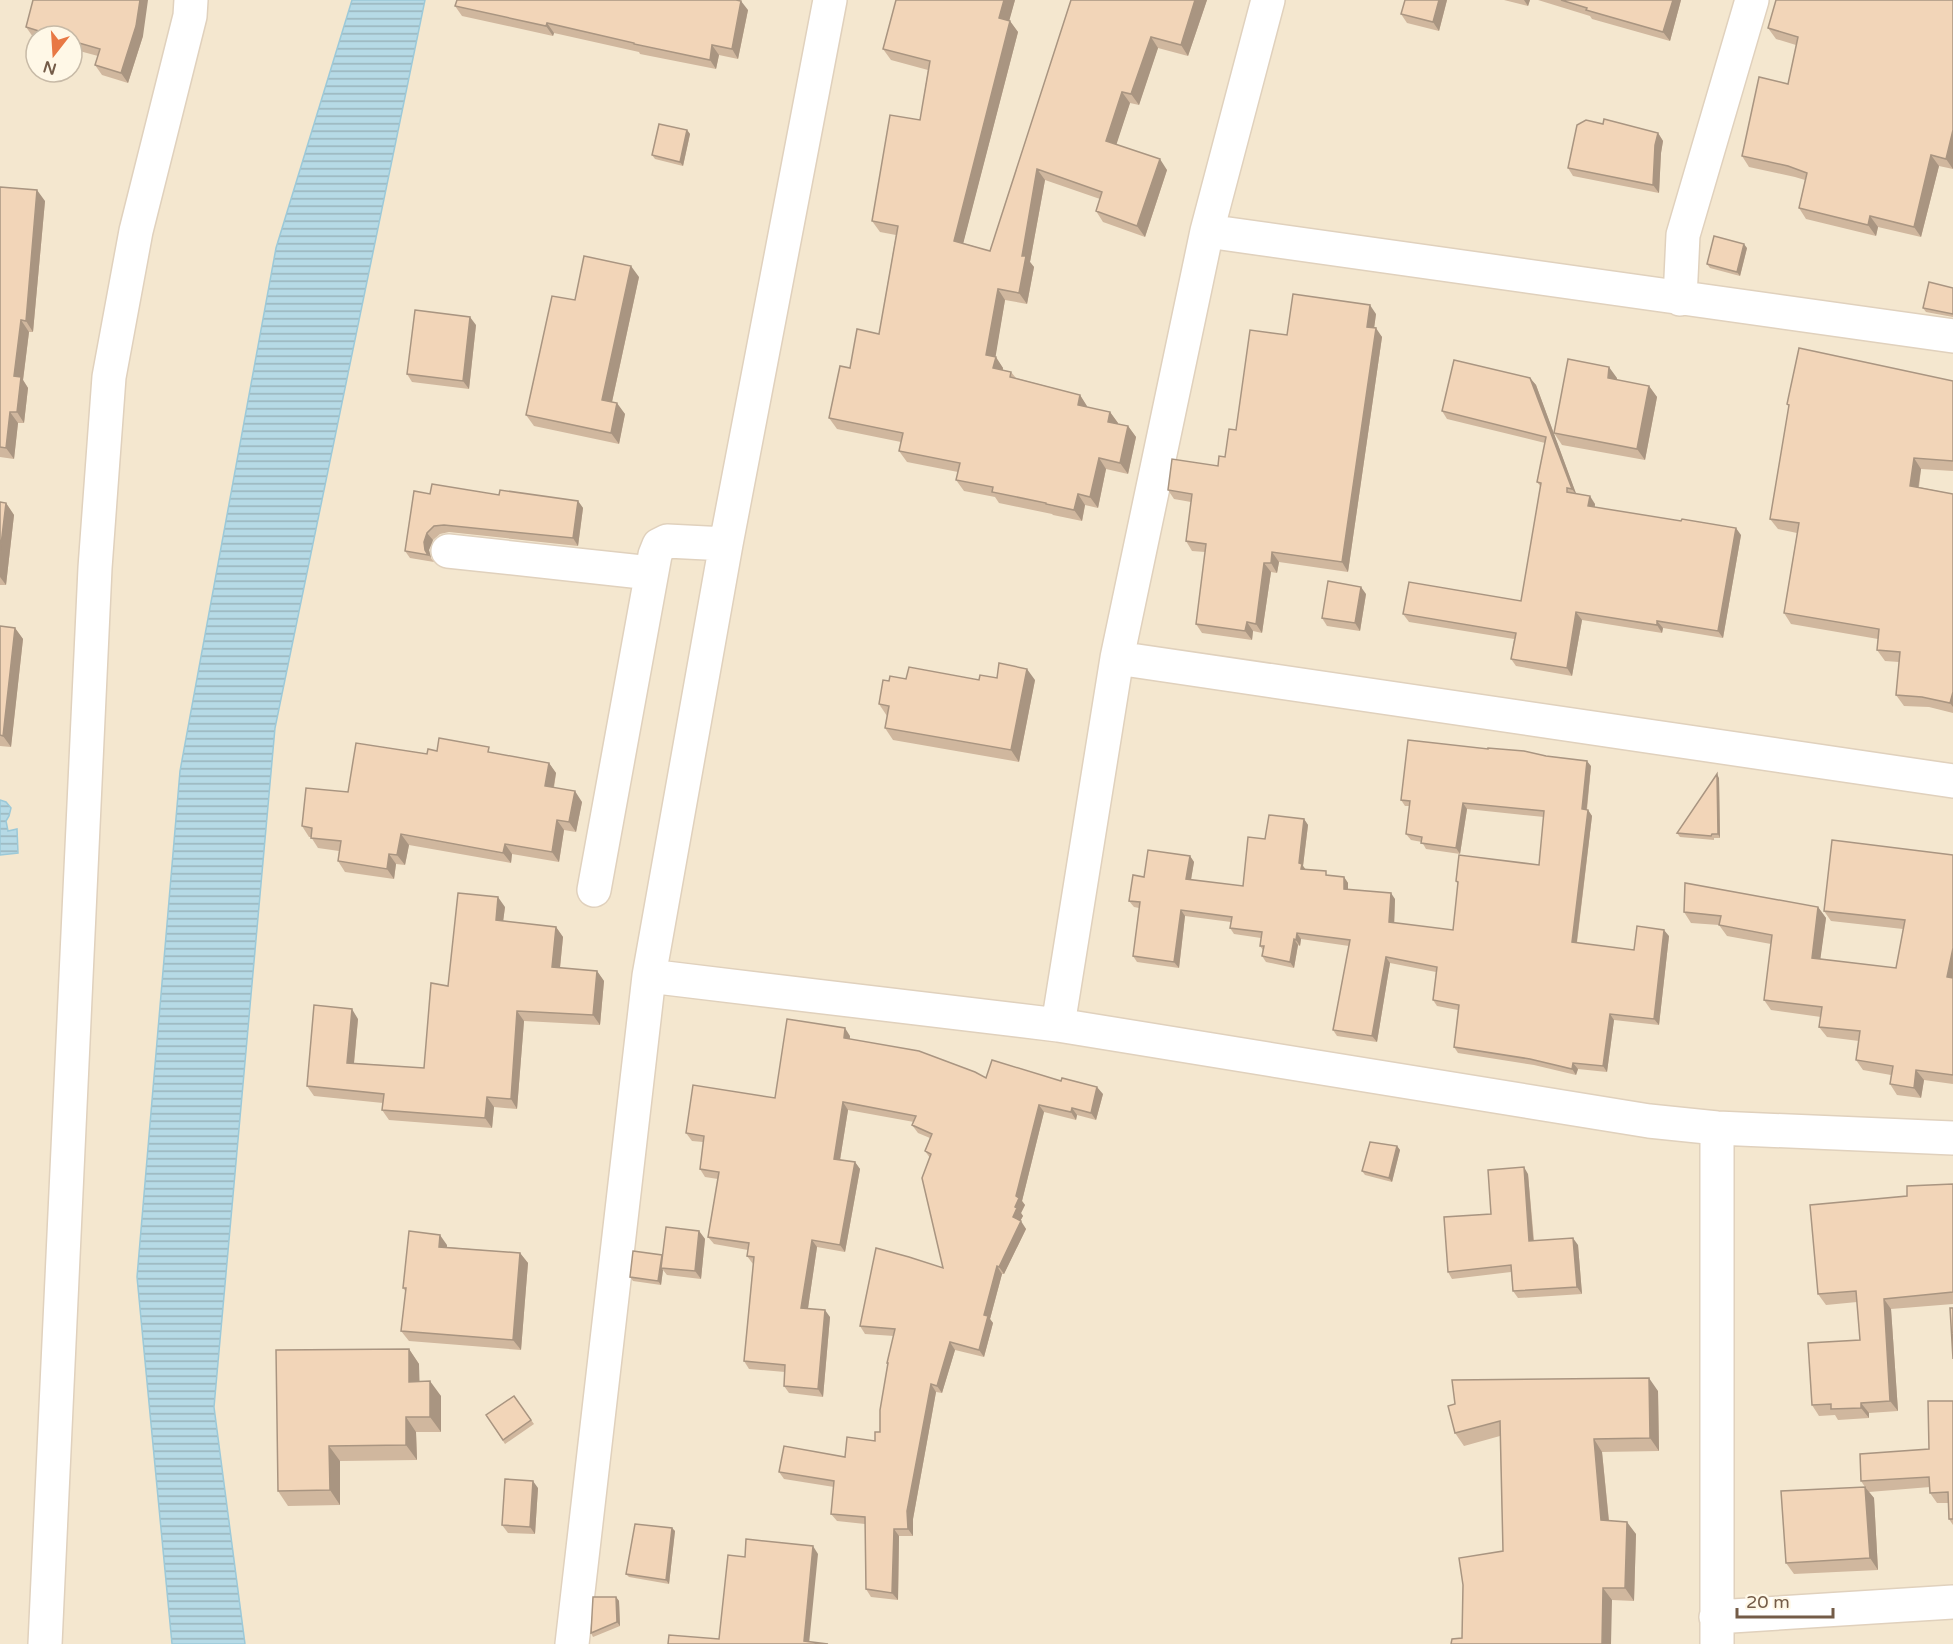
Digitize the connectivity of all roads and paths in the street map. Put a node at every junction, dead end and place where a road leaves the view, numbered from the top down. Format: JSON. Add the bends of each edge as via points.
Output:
{"nodes":[{"id":1,"x":191,"y":0,"type":"edge"},
{"id":2,"x":830,"y":0,"type":"edge"},
{"id":3,"x":1268,"y":0,"type":"edge"},
{"id":4,"x":1752,"y":0,"type":"edge"},
{"id":5,"x":1207,"y":231,"type":"junction"},
{"id":6,"x":1680,"y":298,"type":"junction"},
{"id":7,"x":1953,"y":336,"type":"edge"},
{"id":8,"x":726,"y":544,"type":"junction"},
{"id":9,"x":448,"y":551,"type":"dead end"},
{"id":10,"x":651,"y":573,"type":"junction"},
{"id":11,"x":1117,"y":658,"type":"junction"},
{"id":12,"x":1953,"y":781,"type":"edge"},
{"id":13,"x":594,"y":890,"type":"dead end"},
{"id":14,"x":649,"y":976,"type":"junction"},
{"id":15,"x":1058,"y":1025,"type":"junction"},
{"id":16,"x":1717,"y":1128,"type":"junction"},
{"id":17,"x":1953,"y":1138,"type":"edge"},
{"id":18,"x":1953,"y":1602,"type":"edge"},
{"id":19,"x":1716,"y":1631,"type":"edge"},
{"id":20,"x":45,"y":1644,"type":"edge"},
{"id":21,"x":572,"y":1644,"type":"edge"}],
"edges":[{"from":1,"to":20,"type":"street","via":[[136,231],[109,377],[95,568]]},
{"from":2,"to":8,"type":"street"},
{"from":3,"to":5,"type":"street"},
{"from":4,"to":6,"type":"street","via":[[1683,235]]},
{"from":5,"to":6,"type":"street"},
{"from":5,"to":11,"type":"street"},
{"from":6,"to":7,"type":"street"},
{"from":8,"to":10,"type":"street","via":[[667,541],[659,545]]},
{"from":8,"to":14,"type":"street"},
{"from":9,"to":10,"type":"street"},
{"from":10,"to":13,"type":"street"},
{"from":11,"to":12,"type":"street"},
{"from":11,"to":15,"type":"street"},
{"from":14,"to":15,"type":"street"},
{"from":14,"to":21,"type":"street"},
{"from":15,"to":16,"type":"street","via":[[1637,1119]]},
{"from":16,"to":17,"type":"street"},
{"from":16,"to":19,"type":"street"},
{"from":18,"to":19,"type":"street"}]}
